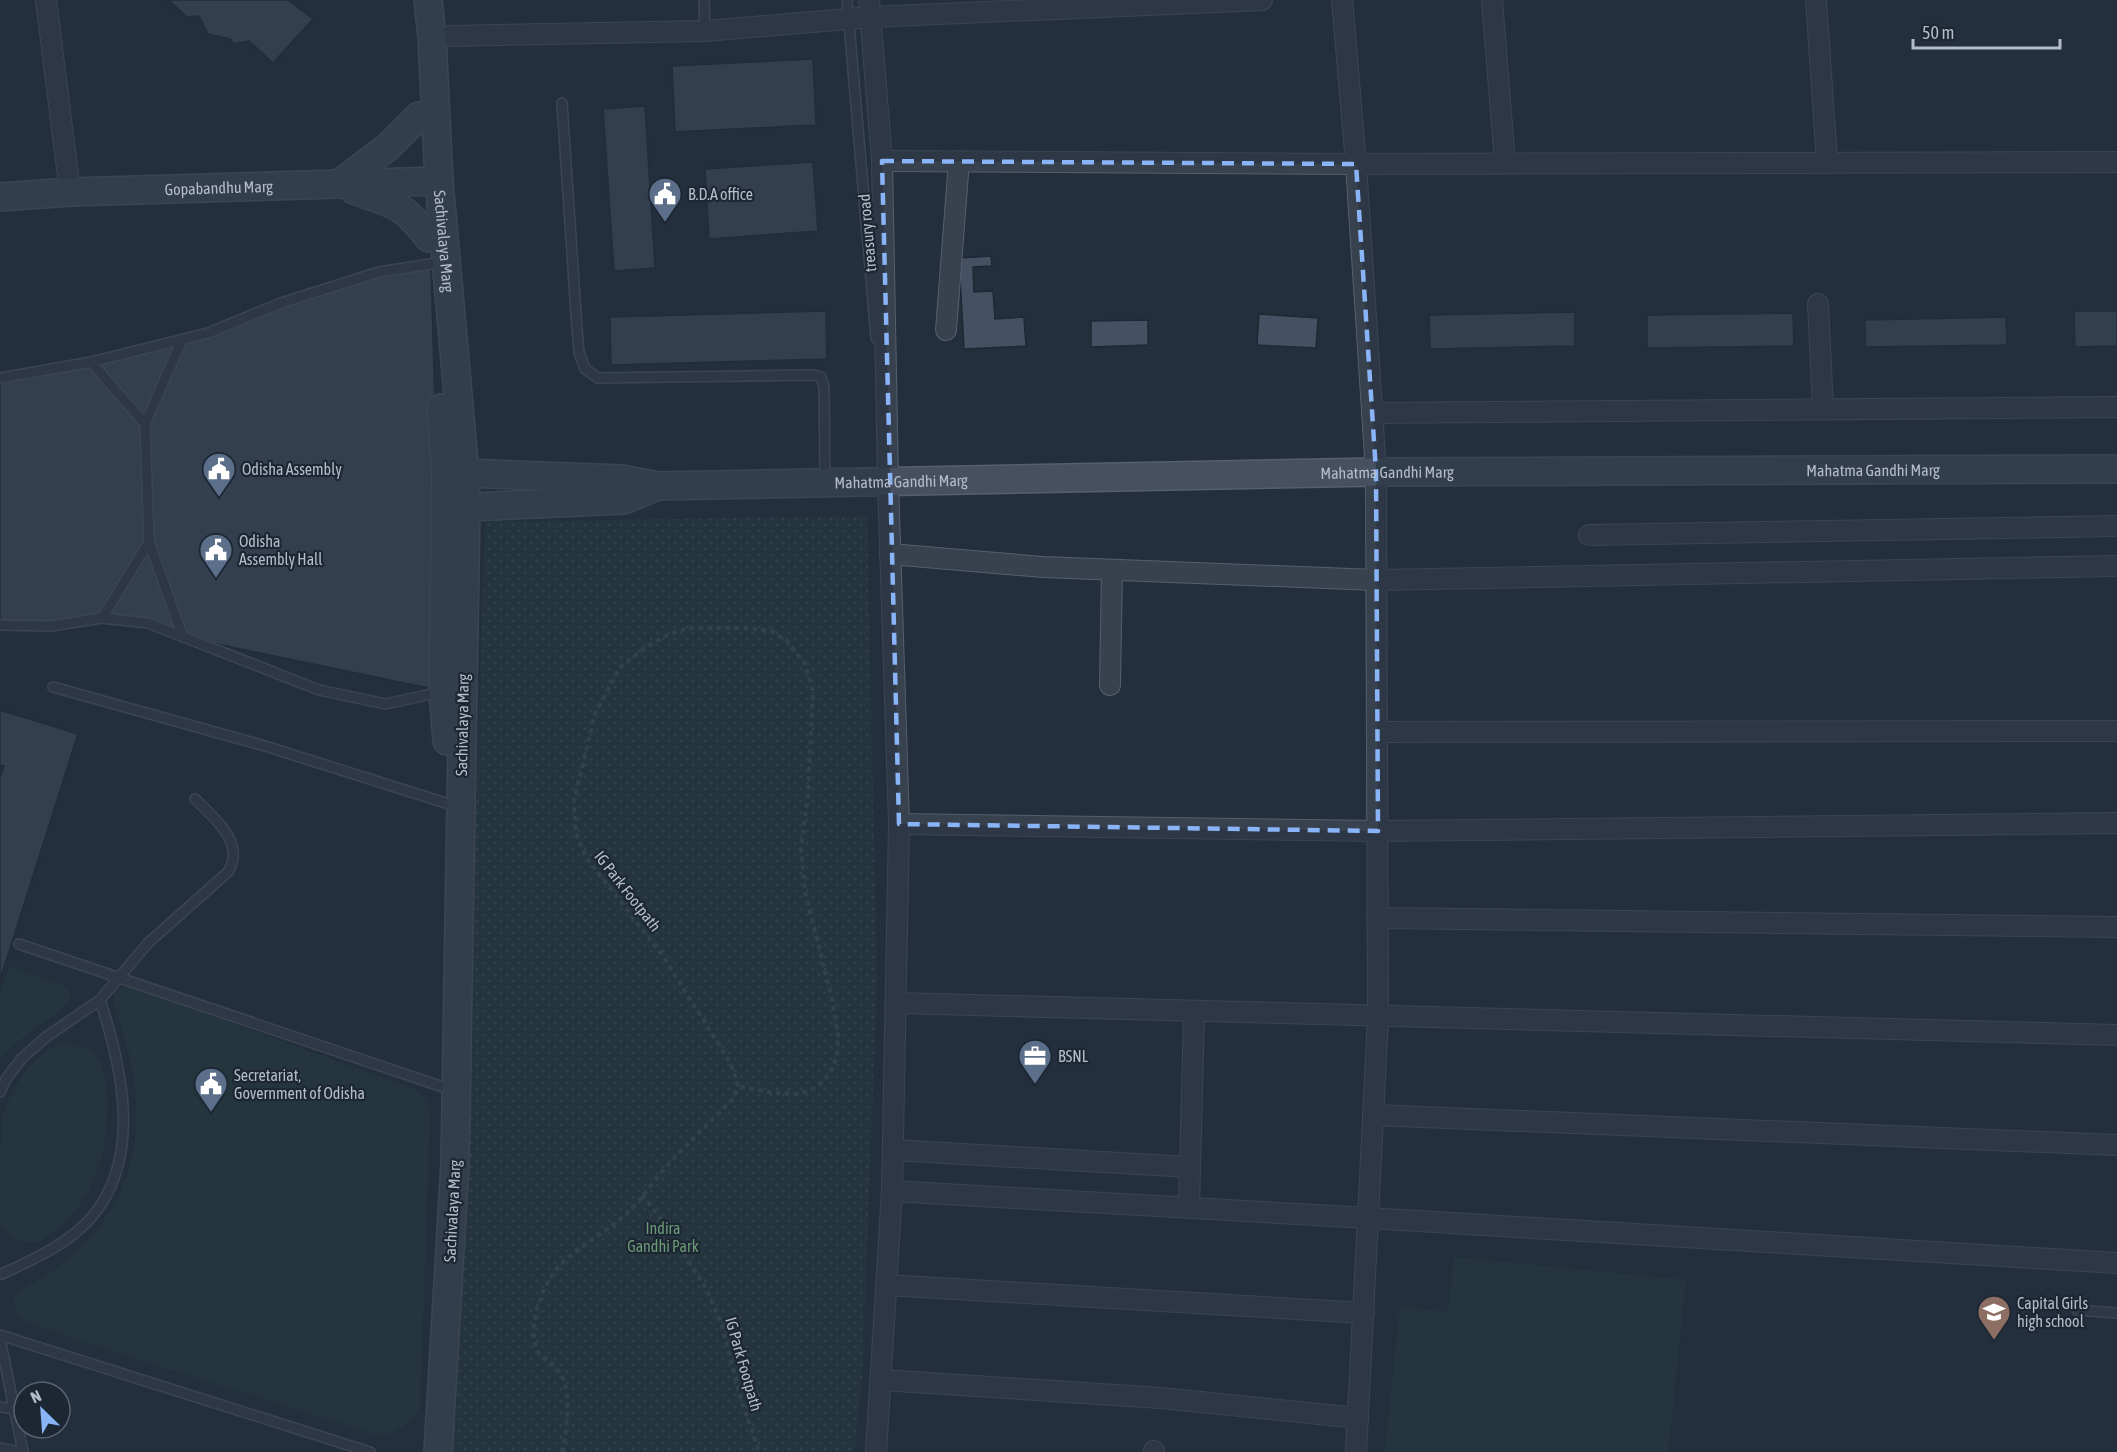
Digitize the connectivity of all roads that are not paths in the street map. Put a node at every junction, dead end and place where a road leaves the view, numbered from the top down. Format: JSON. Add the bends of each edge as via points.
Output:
{"nodes":[{"id":1,"x":46,"y":0,"type":"edge"},
{"id":2,"x":410,"y":0,"type":"edge"},
{"id":3,"x":428,"y":0,"type":"edge"},
{"id":4,"x":704,"y":0,"type":"edge"},
{"id":5,"x":1262,"y":0,"type":"edge"},
{"id":6,"x":1342,"y":0,"type":"edge"},
{"id":7,"x":1492,"y":0,"type":"edge"},
{"id":8,"x":1816,"y":0,"type":"edge"},
{"id":9,"x":870,"y":8,"type":"edge"},
{"id":10,"x":847,"y":9,"type":"edge"},
{"id":11,"x":705,"y":31,"type":"junction"},
{"id":12,"x":450,"y":36,"type":"dead end"},
{"id":13,"x":562,"y":103,"type":"dead end"},
{"id":14,"x":420,"y":116,"type":"junction"},
{"id":15,"x":882,"y":161,"type":"junction"},
{"id":16,"x":959,"y":161,"type":"junction"},
{"id":17,"x":1827,"y":161,"type":"junction"},
{"id":18,"x":2117,"y":162,"type":"edge"},
{"id":19,"x":1505,"y":163,"type":"junction"},
{"id":20,"x":1356,"y":164,"type":"junction"},
{"id":21,"x":431,"y":181,"type":"junction"},
{"id":22,"x":339,"y":184,"type":"junction"},
{"id":23,"x":70,"y":192,"type":"junction"},
{"id":24,"x":0,"y":197,"type":"edge"},
{"id":25,"x":430,"y":251,"type":"junction"},
{"id":26,"x":1818,"y":304,"type":"dead end"},
{"id":27,"x":946,"y":330,"type":"dead end"},
{"id":28,"x":182,"y":340,"type":"junction"},
{"id":29,"x":91,"y":362,"type":"junction"},
{"id":30,"x":0,"y":378,"type":"edge"},
{"id":31,"x":2117,"y":407,"type":"edge"},
{"id":32,"x":1823,"y":409,"type":"junction"},
{"id":33,"x":1372,"y":413,"type":"junction"},
{"id":34,"x":145,"y":424,"type":"junction"},
{"id":35,"x":2117,"y":469,"type":"edge"},
{"id":36,"x":1376,"y":472,"type":"junction"},
{"id":37,"x":455,"y":473,"type":"junction"},
{"id":38,"x":888,"y":474,"type":"junction"},
{"id":39,"x":825,"y":483,"type":"junction"},
{"id":40,"x":658,"y":486,"type":"junction"},
{"id":41,"x":456,"y":508,"type":"junction"},
{"id":42,"x":2117,"y":526,"type":"edge"},
{"id":43,"x":1589,"y":535,"type":"dead end"},
{"id":44,"x":149,"y":542,"type":"junction"},
{"id":45,"x":890,"y":554,"type":"junction"},
{"id":46,"x":2117,"y":566,"type":"edge"},
{"id":47,"x":1112,"y":570,"type":"junction"},
{"id":48,"x":1376,"y":580,"type":"junction"},
{"id":49,"x":102,"y":618,"type":"junction"},
{"id":50,"x":0,"y":625,"type":"edge"},
{"id":51,"x":183,"y":637,"type":"junction"},
{"id":52,"x":1110,"y":685,"type":"dead end"},
{"id":53,"x":53,"y":687,"type":"dead end"},
{"id":54,"x":443,"y":691,"type":"junction"},
{"id":55,"x":2117,"y":730,"type":"edge"},
{"id":56,"x":1377,"y":732,"type":"junction"},
{"id":57,"x":195,"y":799,"type":"dead end"},
{"id":58,"x":452,"y":805,"type":"junction"},
{"id":59,"x":2117,"y":823,"type":"edge"},
{"id":60,"x":899,"y":824,"type":"junction"},
{"id":61,"x":1378,"y":831,"type":"junction"},
{"id":62,"x":1377,"y":918,"type":"junction"},
{"id":63,"x":2117,"y":927,"type":"edge"},
{"id":64,"x":19,"y":944,"type":"dead end"},
{"id":65,"x":119,"y":978,"type":"junction"},
{"id":66,"x":100,"y":1000,"type":"junction"},
{"id":67,"x":897,"y":1003,"type":"junction"},
{"id":68,"x":1194,"y":1012,"type":"junction"},
{"id":69,"x":1378,"y":1017,"type":"junction"},
{"id":70,"x":2117,"y":1035,"type":"edge"},
{"id":71,"x":443,"y":1087,"type":"junction"},
{"id":72,"x":0,"y":1092,"type":"edge"},
{"id":73,"x":1373,"y":1115,"type":"junction"},
{"id":74,"x":2117,"y":1145,"type":"edge"},
{"id":75,"x":894,"y":1150,"type":"junction"},
{"id":76,"x":1190,"y":1167,"type":"junction"},
{"id":77,"x":892,"y":1191,"type":"junction"},
{"id":78,"x":1189,"y":1208,"type":"junction"},
{"id":79,"x":1368,"y":1218,"type":"junction"},
{"id":80,"x":2117,"y":1263,"type":"edge"},
{"id":81,"x":1,"y":1273,"type":"edge"},
{"id":82,"x":887,"y":1285,"type":"junction"},
{"id":83,"x":2077,"y":1310,"type":"dead end"},
{"id":84,"x":1364,"y":1313,"type":"junction"},
{"id":85,"x":2117,"y":1313,"type":"edge"},
{"id":86,"x":0,"y":1335,"type":"edge"},
{"id":87,"x":0,"y":1339,"type":"edge"},
{"id":88,"x":3,"y":1368,"type":"edge"},
{"id":89,"x":882,"y":1380,"type":"junction"},
{"id":90,"x":12,"y":1399,"type":"edge"},
{"id":91,"x":1358,"y":1418,"type":"junction"},
{"id":92,"x":0,"y":1448,"type":"edge"},
{"id":93,"x":19,"y":1452,"type":"edge"},
{"id":94,"x":370,"y":1452,"type":"edge"},
{"id":95,"x":430,"y":1452,"type":"edge"},
{"id":96,"x":438,"y":1452,"type":"edge"},
{"id":97,"x":876,"y":1452,"type":"edge"},
{"id":98,"x":1356,"y":1452,"type":"edge"}],
"edges":[{"from":1,"to":23,"type":"street"},
{"from":2,"to":14,"type":"street","name":"Sachivalaya Marg"},
{"from":3,"to":21,"type":"street","name":"Sachivalaya Marg","via":[[432,37]]},
{"from":4,"to":11,"type":"lane"},
{"from":5,"to":9,"type":"street"},
{"from":6,"to":20,"type":"street"},
{"from":7,"to":19,"type":"street"},
{"from":8,"to":17,"type":"street"},
{"from":9,"to":10,"type":"street"},
{"from":9,"to":15,"type":"street"},
{"from":10,"to":11,"type":"street"},
{"from":10,"to":38,"type":"lane","name":"treasury road"},
{"from":11,"to":12,"type":"street"},
{"from":13,"to":39,"type":"lane","via":[[579,352],[585,369],[598,378],[821,377]]},
{"from":14,"to":21,"type":"street","name":"Sachivalaya Marg"},
{"from":14,"to":22,"type":"street","via":[[389,146]]},
{"from":15,"to":16,"type":"street"},
{"from":15,"to":38,"type":"street"},
{"from":16,"to":20,"type":"street"},
{"from":16,"to":27,"type":"street"},
{"from":17,"to":18,"type":"street"},
{"from":17,"to":19,"type":"street"},
{"from":19,"to":20,"type":"street"},
{"from":20,"to":33,"type":"street"},
{"from":21,"to":22,"type":"street","name":"Gopabandhu Marg"},
{"from":21,"to":25,"type":"street","name":"Sachivalaya Marg"},
{"from":21,"to":37,"type":"street","name":"Sachivalaya Marg"},
{"from":22,"to":23,"type":"street","name":"Gopabandhu Marg"},
{"from":22,"to":25,"type":"street","via":[[399,207],[412,217]]},
{"from":23,"to":24,"type":"street","name":"Gopabandhu Marg"},
{"from":25,"to":28,"type":"lane"},
{"from":25,"to":37,"type":"street","name":"Sachivalaya Marg"},
{"from":26,"to":32,"type":"street"},
{"from":28,"to":29,"type":"lane"},
{"from":28,"to":34,"type":"lane"},
{"from":29,"to":30,"type":"lane"},
{"from":29,"to":34,"type":"lane"},
{"from":31,"to":32,"type":"street"},
{"from":32,"to":33,"type":"street"},
{"from":33,"to":36,"type":"street"},
{"from":34,"to":44,"type":"lane"},
{"from":35,"to":36,"type":"street","name":"Mahatma Gandhi Marg"},
{"from":36,"to":38,"type":"street","name":"Mahatma Gandhi Marg"},
{"from":36,"to":48,"type":"street"},
{"from":37,"to":40,"type":"street","name":"Mahatma Gandhi Marg","via":[[622,479]]},
{"from":37,"to":41,"type":"street","name":"Sachivalaya Marg"},
{"from":38,"to":39,"type":"street","name":"Mahatma Gandhi Marg"},
{"from":38,"to":45,"type":"street"},
{"from":39,"to":40,"type":"street","name":"Mahatma Gandhi Marg"},
{"from":40,"to":41,"type":"street","name":"Mahatma Gandhi Marg","via":[[624,500]]},
{"from":41,"to":54,"type":"street","name":"Sachivalaya Marg"},
{"from":41,"to":96,"type":"street","name":"Sachivalaya Marg","via":[[455,1164]]},
{"from":42,"to":43,"type":"street"},
{"from":44,"to":49,"type":"lane"},
{"from":44,"to":51,"type":"lane"},
{"from":45,"to":47,"type":"street"},
{"from":45,"to":60,"type":"street"},
{"from":46,"to":48,"type":"street"},
{"from":47,"to":48,"type":"street"},
{"from":47,"to":52,"type":"street"},
{"from":48,"to":56,"type":"street"},
{"from":49,"to":50,"type":"lane","via":[[51,626]]},
{"from":49,"to":51,"type":"lane","via":[[148,623]]},
{"from":51,"to":54,"type":"lane","via":[[319,690],[386,704]]},
{"from":53,"to":58,"type":"lane","via":[[265,746]]},
{"from":54,"to":58,"type":"street","name":"Sachivalaya Marg"},
{"from":55,"to":56,"type":"street"},
{"from":56,"to":61,"type":"street"},
{"from":57,"to":65,"type":"lane","via":[[229,837],[234,863],[148,943]]},
{"from":58,"to":71,"type":"street","name":"Sachivalaya Marg"},
{"from":59,"to":61,"type":"street"},
{"from":60,"to":61,"type":"street"},
{"from":60,"to":67,"type":"street"},
{"from":61,"to":62,"type":"street"},
{"from":62,"to":63,"type":"street"},
{"from":62,"to":69,"type":"street"},
{"from":64,"to":65,"type":"lane"},
{"from":65,"to":66,"type":"lane"},
{"from":65,"to":71,"type":"lane"},
{"from":66,"to":72,"type":"lane","via":[[46,1036],[22,1058]]},
{"from":66,"to":81,"type":"lane","via":[[121,1078],[124,1128],[118,1166],[91,1218],[49,1252]]},
{"from":67,"to":68,"type":"street"},
{"from":67,"to":75,"type":"street"},
{"from":68,"to":69,"type":"street"},
{"from":68,"to":76,"type":"street"},
{"from":69,"to":70,"type":"street"},
{"from":69,"to":73,"type":"street"},
{"from":71,"to":95,"type":"street","name":"Sachivalaya Marg"},
{"from":73,"to":74,"type":"street"},
{"from":73,"to":79,"type":"street"},
{"from":75,"to":76,"type":"street"},
{"from":75,"to":77,"type":"street"},
{"from":76,"to":78,"type":"street"},
{"from":77,"to":78,"type":"street"},
{"from":77,"to":82,"type":"street"},
{"from":78,"to":79,"type":"street"},
{"from":79,"to":80,"type":"street"},
{"from":79,"to":84,"type":"street"},
{"from":82,"to":84,"type":"street"},
{"from":82,"to":89,"type":"street"},
{"from":83,"to":85,"type":"lane"},
{"from":84,"to":91,"type":"street"},
{"from":86,"to":94,"type":"lane"},
{"from":87,"to":88,"type":"lane"},
{"from":88,"to":90,"type":"lane"},
{"from":89,"to":91,"type":"street","via":[[1161,1398]]},
{"from":89,"to":97,"type":"street"},
{"from":91,"to":98,"type":"street"},
{"from":92,"to":93,"type":"lane"}]}
